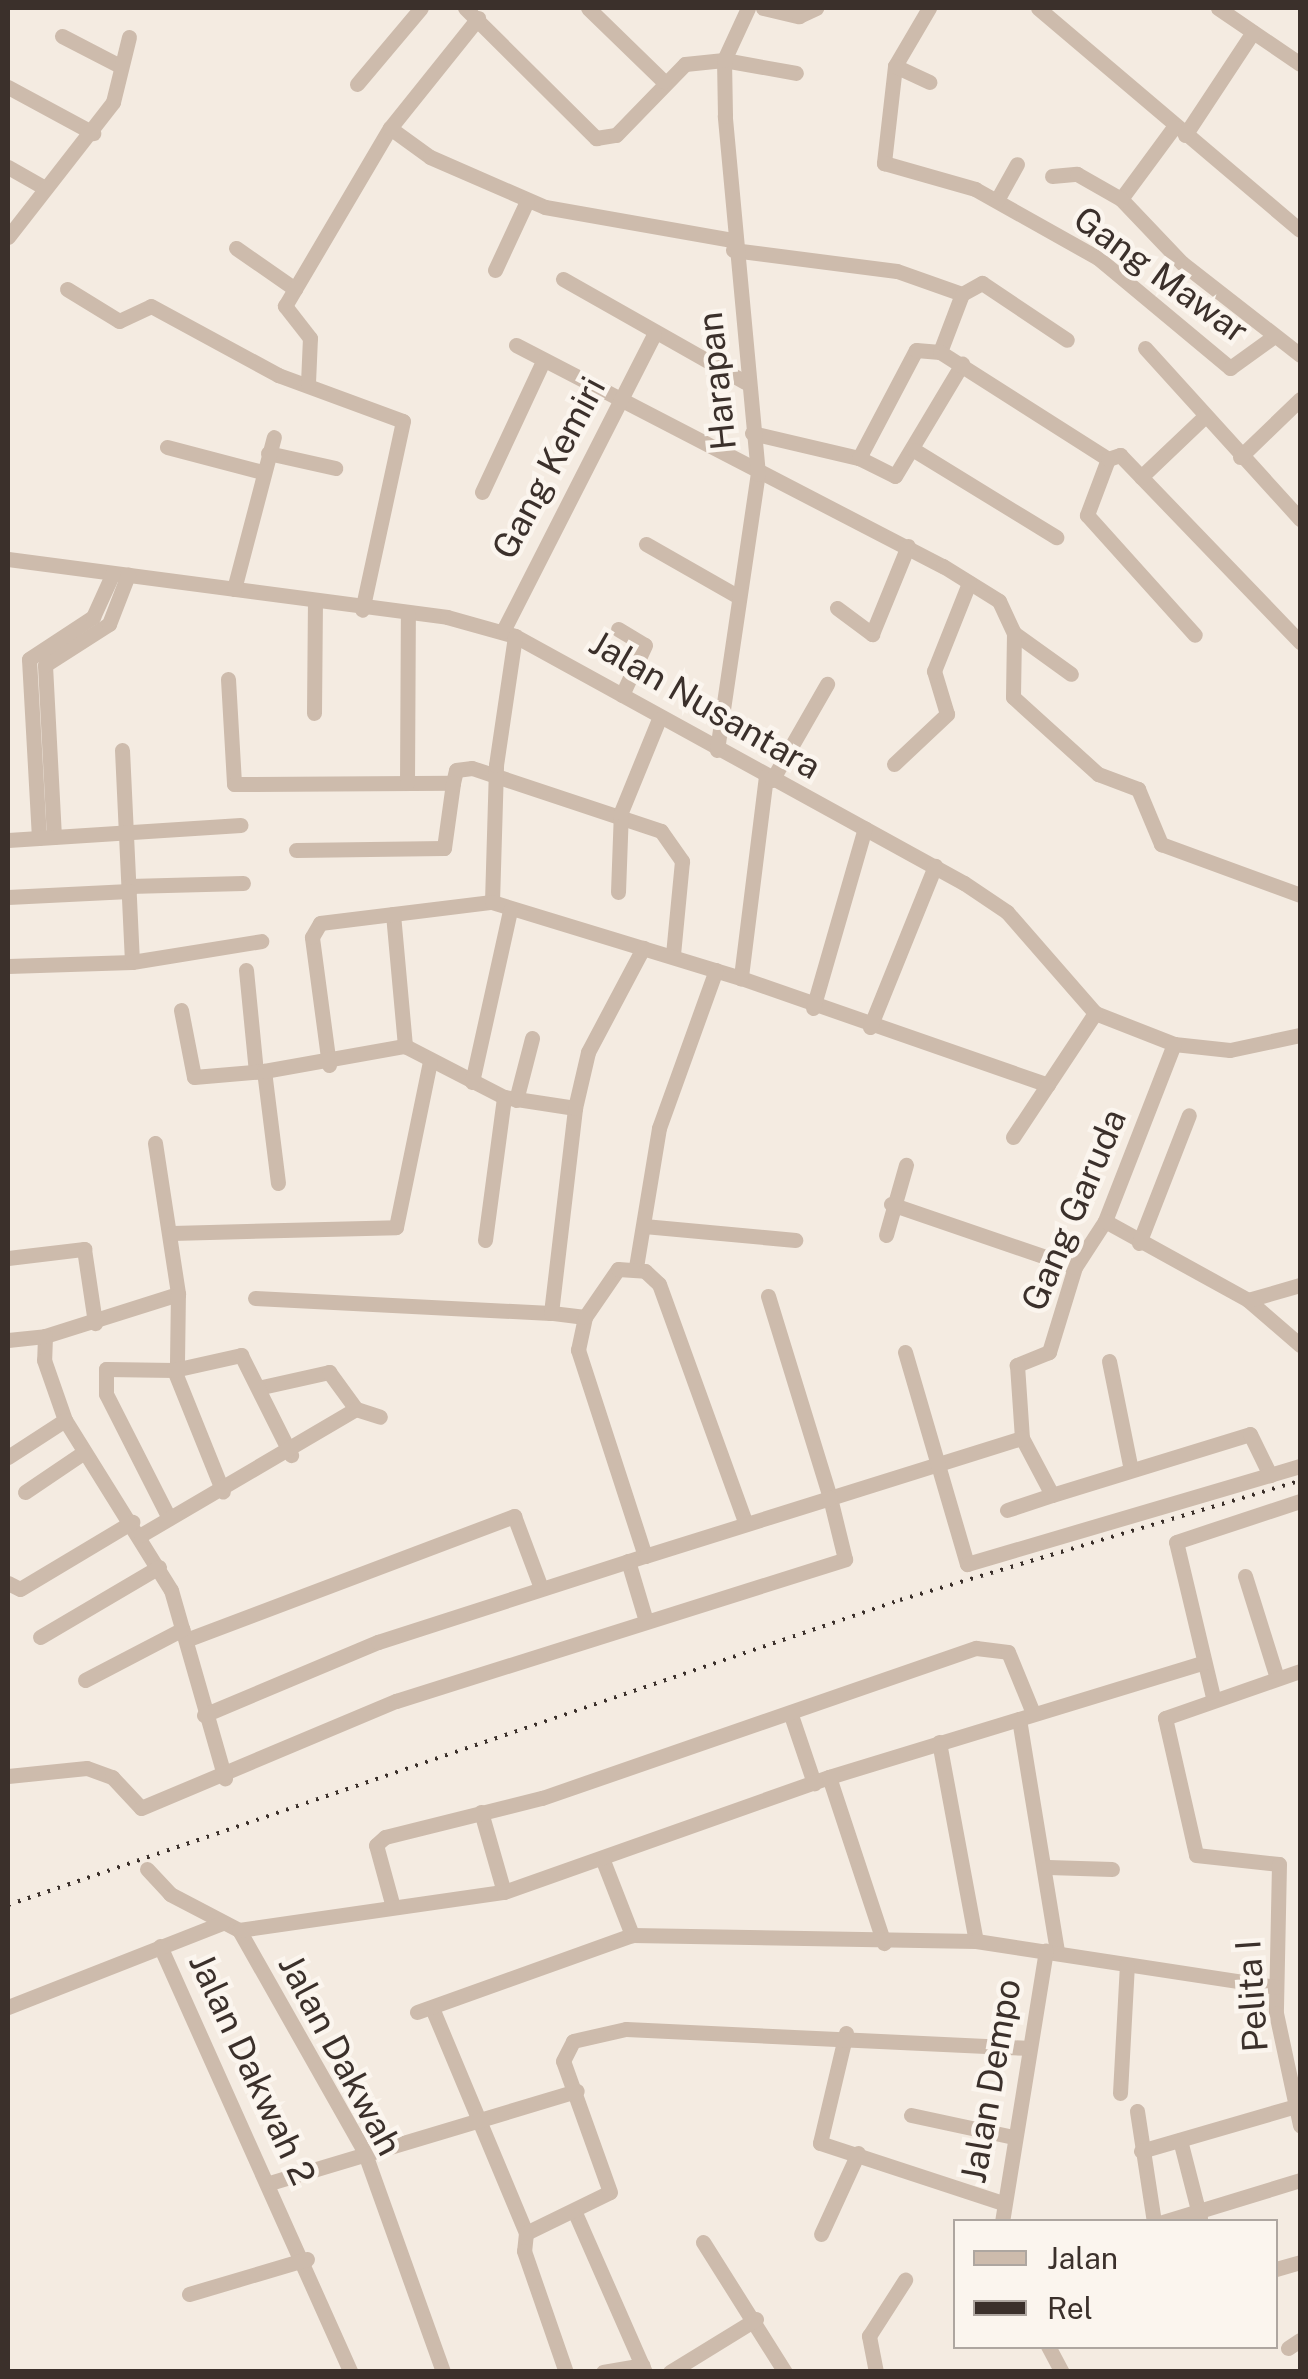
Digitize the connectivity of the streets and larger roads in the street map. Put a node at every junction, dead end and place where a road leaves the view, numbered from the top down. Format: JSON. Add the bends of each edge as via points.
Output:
{"nodes":[{"id":1,"x":420,"y":8,"type":"edge"},
{"id":2,"x":588,"y":8,"type":"edge"},
{"id":3,"x":748,"y":8,"type":"edge"},
{"id":4,"x":763,"y":8,"type":"edge"},
{"id":5,"x":816,"y":8,"type":"edge"},
{"id":6,"x":929,"y":8,"type":"edge"},
{"id":7,"x":1038,"y":8,"type":"edge"},
{"id":8,"x":1218,"y":8,"type":"edge"},
{"id":9,"x":471,"y":13,"type":"edge"},
{"id":10,"x":1253,"y":32,"type":"junction"},
{"id":11,"x":62,"y":36,"type":"dead end"},
{"id":12,"x":129,"y":37,"type":"dead end"},
{"id":13,"x":724,"y":60,"type":"junction"},
{"id":14,"x":1300,"y":64,"type":"edge"},
{"id":15,"x":120,"y":66,"type":"junction"},
{"id":16,"x":895,"y":66,"type":"junction"},
{"id":17,"x":796,"y":73,"type":"dead end"},
{"id":18,"x":663,"y":80,"type":"junction"},
{"id":19,"x":929,"y":82,"type":"dead end"},
{"id":20,"x":357,"y":84,"type":"dead end"},
{"id":21,"x":8,"y":87,"type":"edge"},
{"id":22,"x":390,"y":128,"type":"junction"},
{"id":23,"x":1180,"y":131,"type":"junction"},
{"id":24,"x":93,"y":133,"type":"junction"},
{"id":25,"x":1016,"y":164,"type":"dead end"},
{"id":26,"x":8,"y":167,"type":"edge"},
{"id":27,"x":1052,"y":176,"type":"dead end"},
{"id":28,"x":45,"y":188,"type":"junction"},
{"id":29,"x":1121,"y":199,"type":"junction"},
{"id":30,"x":996,"y":200,"type":"junction"},
{"id":31,"x":528,"y":201,"type":"junction"},
{"id":32,"x":1299,"y":226,"type":"edge"},
{"id":33,"x":8,"y":238,"type":"edge"},
{"id":34,"x":733,"y":245,"type":"junction"},
{"id":35,"x":236,"y":248,"type":"dead end"},
{"id":36,"x":495,"y":270,"type":"dead end"},
{"id":37,"x":564,"y":279,"type":"dead end"},
{"id":38,"x":67,"y":289,"type":"dead end"},
{"id":39,"x":295,"y":289,"type":"junction"},
{"id":40,"x":962,"y":294,"type":"junction"},
{"id":41,"x":654,"y":335,"type":"junction"},
{"id":42,"x":1273,"y":338,"type":"junction"},
{"id":43,"x":1067,"y":340,"type":"dead end"},
{"id":44,"x":516,"y":345,"type":"dead end"},
{"id":45,"x":1144,"y":348,"type":"dead end"},
{"id":46,"x":940,"y":352,"type":"junction"},
{"id":47,"x":1300,"y":356,"type":"edge"},
{"id":48,"x":543,"y":361,"type":"junction"},
{"id":49,"x":962,"y":364,"type":"junction"},
{"id":50,"x":744,"y":382,"type":"junction"},
{"id":51,"x":308,"y":383,"type":"junction"},
{"id":52,"x":1300,"y":399,"type":"edge"},
{"id":53,"x":617,"y":404,"type":"junction"},
{"id":54,"x":1205,"y":416,"type":"junction"},
{"id":55,"x":752,"y":433,"type":"junction"},
{"id":56,"x":167,"y":446,"type":"dead end"},
{"id":57,"x":914,"y":450,"type":"junction"},
{"id":58,"x":1240,"y":457,"type":"junction"},
{"id":59,"x":859,"y":458,"type":"junction"},
{"id":60,"x":1108,"y":459,"type":"junction"},
{"id":61,"x":335,"y":468,"type":"dead end"},
{"id":62,"x":262,"y":472,"type":"junction"},
{"id":63,"x":758,"y":474,"type":"junction"},
{"id":64,"x":1141,"y":476,"type":"junction"},
{"id":65,"x":482,"y":492,"type":"dead end"},
{"id":66,"x":1300,"y":519,"type":"edge"},
{"id":67,"x":1056,"y":537,"type":"dead end"},
{"id":68,"x":646,"y":544,"type":"dead end"},
{"id":69,"x":908,"y":546,"type":"junction"},
{"id":70,"x":8,"y":559,"type":"edge"},
{"id":71,"x":121,"y":574,"type":"junction"},
{"id":72,"x":970,"y":584,"type":"junction"},
{"id":73,"x":234,"y":589,"type":"junction"},
{"id":74,"x":739,"y":597,"type":"junction"},
{"id":75,"x":314,"y":604,"type":"junction"},
{"id":76,"x":837,"y":608,"type":"dead end"},
{"id":77,"x":362,"y":610,"type":"junction"},
{"id":78,"x":408,"y":614,"type":"junction"},
{"id":79,"x":618,"y":629,"type":"dead end"},
{"id":80,"x":1014,"y":633,"type":"junction"},
{"id":81,"x":509,"y":634,"type":"junction"},
{"id":82,"x":1195,"y":636,"type":"dead end"},
{"id":83,"x":1300,"y":642,"type":"edge"},
{"id":84,"x":1071,"y":674,"type":"dead end"},
{"id":85,"x":228,"y":679,"type":"dead end"},
{"id":86,"x":827,"y":684,"type":"dead end"},
{"id":87,"x":622,"y":695,"type":"junction"},
{"id":88,"x":314,"y":713,"type":"dead end"},
{"id":89,"x":660,"y":719,"type":"junction"},
{"id":90,"x":122,"y":750,"type":"dead end"},
{"id":91,"x":717,"y":750,"type":"junction"},
{"id":92,"x":894,"y":764,"type":"dead end"},
{"id":93,"x":496,"y":776,"type":"junction"},
{"id":94,"x":769,"y":778,"type":"junction"},
{"id":95,"x":407,"y":783,"type":"junction"},
{"id":96,"x":453,"y":783,"type":"junction"},
{"id":97,"x":621,"y":812,"type":"junction"},
{"id":98,"x":241,"y":824,"type":"dead end"},
{"id":99,"x":865,"y":828,"type":"junction"},
{"id":100,"x":131,"y":832,"type":"junction"},
{"id":101,"x":47,"y":838,"type":"junction"},
{"id":102,"x":8,"y":840,"type":"edge"},
{"id":103,"x":296,"y":850,"type":"dead end"},
{"id":104,"x":935,"y":866,"type":"junction"},
{"id":105,"x":243,"y":883,"type":"dead end"},
{"id":106,"x":129,"y":888,"type":"junction"},
{"id":107,"x":618,"y":892,"type":"dead end"},
{"id":108,"x":1300,"y":894,"type":"edge"},
{"id":109,"x":8,"y":896,"type":"edge"},
{"id":110,"x":492,"y":902,"type":"junction"},
{"id":111,"x":510,"y":910,"type":"junction"},
{"id":112,"x":393,"y":914,"type":"junction"},
{"id":113,"x":261,"y":941,"type":"dead end"},
{"id":114,"x":643,"y":948,"type":"junction"},
{"id":115,"x":673,"y":955,"type":"junction"},
{"id":116,"x":132,"y":962,"type":"junction"},
{"id":117,"x":8,"y":966,"type":"edge"},
{"id":118,"x":246,"y":970,"type":"dead end"},
{"id":119,"x":716,"y":970,"type":"junction"},
{"id":120,"x":740,"y":978,"type":"junction"},
{"id":121,"x":813,"y":1008,"type":"junction"},
{"id":122,"x":181,"y":1010,"type":"dead end"},
{"id":123,"x":1095,"y":1013,"type":"junction"},
{"id":124,"x":870,"y":1027,"type":"junction"},
{"id":125,"x":1300,"y":1035,"type":"edge"},
{"id":126,"x":532,"y":1038,"type":"dead end"},
{"id":127,"x":1174,"y":1044,"type":"junction"},
{"id":128,"x":405,"y":1046,"type":"junction"},
{"id":129,"x":430,"y":1061,"type":"junction"},
{"id":130,"x":329,"y":1065,"type":"junction"},
{"id":131,"x":260,"y":1072,"type":"junction"},
{"id":132,"x":472,"y":1082,"type":"junction"},
{"id":133,"x":1048,"y":1085,"type":"junction"},
{"id":134,"x":510,"y":1099,"type":"junction"},
{"id":135,"x":575,"y":1108,"type":"junction"},
{"id":136,"x":1189,"y":1115,"type":"dead end"},
{"id":137,"x":1012,"y":1136,"type":"dead end"},
{"id":138,"x":155,"y":1143,"type":"dead end"},
{"id":139,"x":906,"y":1165,"type":"dead end"},
{"id":140,"x":278,"y":1183,"type":"dead end"},
{"id":141,"x":891,"y":1204,"type":"junction"},
{"id":142,"x":1106,"y":1221,"type":"junction"},
{"id":143,"x":644,"y":1226,"type":"junction"},
{"id":144,"x":172,"y":1233,"type":"junction"},
{"id":145,"x":886,"y":1235,"type":"dead end"},
{"id":146,"x":485,"y":1240,"type":"dead end"},
{"id":147,"x":795,"y":1240,"type":"dead end"},
{"id":148,"x":1140,"y":1243,"type":"junction"},
{"id":149,"x":8,"y":1258,"type":"edge"},
{"id":150,"x":1075,"y":1266,"type":"junction"},
{"id":151,"x":636,"y":1267,"type":"junction"},
{"id":152,"x":1300,"y":1284,"type":"edge"},
{"id":153,"x":178,"y":1294,"type":"junction"},
{"id":154,"x":768,"y":1296,"type":"dead end"},
{"id":155,"x":255,"y":1298,"type":"dead end"},
{"id":156,"x":1248,"y":1300,"type":"junction"},
{"id":157,"x":551,"y":1313,"type":"junction"},
{"id":158,"x":586,"y":1317,"type":"junction"},
{"id":159,"x":96,"y":1323,"type":"junction"},
{"id":160,"x":46,"y":1336,"type":"junction"},
{"id":161,"x":8,"y":1340,"type":"edge"},
{"id":162,"x":1300,"y":1344,"type":"edge"},
{"id":163,"x":904,"y":1352,"type":"dead end"},
{"id":164,"x":1109,"y":1361,"type":"dead end"},
{"id":165,"x":176,"y":1366,"type":"junction"},
{"id":166,"x":262,"y":1387,"type":"junction"},
{"id":167,"x":356,"y":1409,"type":"junction"},
{"id":168,"x":380,"y":1417,"type":"dead end"},
{"id":169,"x":65,"y":1420,"type":"junction"},
{"id":170,"x":1022,"y":1438,"type":"junction"},
{"id":171,"x":84,"y":1452,"type":"junction"},
{"id":172,"x":291,"y":1455,"type":"junction"},
{"id":173,"x":8,"y":1456,"type":"edge"},
{"id":174,"x":1300,"y":1466,"type":"edge"},
{"id":175,"x":931,"y":1467,"type":"junction"},
{"id":176,"x":1131,"y":1470,"type":"junction"},
{"id":177,"x":1270,"y":1475,"type":"junction"},
{"id":178,"x":25,"y":1492,"type":"dead end"},
{"id":179,"x":223,"y":1492,"type":"junction"},
{"id":180,"x":1052,"y":1495,"type":"junction"},
{"id":181,"x":830,"y":1498,"type":"junction"},
{"id":182,"x":1300,"y":1501,"type":"edge"},
{"id":183,"x":1007,"y":1510,"type":"dead end"},
{"id":184,"x":169,"y":1518,"type":"junction"},
{"id":185,"x":745,"y":1522,"type":"junction"},
{"id":186,"x":137,"y":1528,"type":"junction"},
{"id":187,"x":644,"y":1556,"type":"junction"},
{"id":188,"x":628,"y":1561,"type":"junction"},
{"id":189,"x":159,"y":1566,"type":"junction"},
{"id":190,"x":1246,"y":1576,"type":"dead end"},
{"id":191,"x":8,"y":1583,"type":"edge"},
{"id":192,"x":541,"y":1588,"type":"junction"},
{"id":193,"x":646,"y":1621,"type":"junction"},
{"id":194,"x":184,"y":1634,"type":"junction"},
{"id":195,"x":40,"y":1637,"type":"dead end"},
{"id":196,"x":1204,"y":1662,"type":"junction"},
{"id":197,"x":1300,"y":1672,"type":"edge"},
{"id":198,"x":1277,"y":1678,"type":"junction"},
{"id":199,"x":85,"y":1680,"type":"dead end"},
{"id":200,"x":1213,"y":1697,"type":"junction"},
{"id":201,"x":204,"y":1715,"type":"junction"},
{"id":202,"x":1026,"y":1716,"type":"junction"},
{"id":203,"x":792,"y":1718,"type":"junction"},
{"id":204,"x":939,"y":1742,"type":"junction"},
{"id":205,"x":8,"y":1776,"type":"edge"},
{"id":206,"x":225,"y":1778,"type":"junction"},
{"id":207,"x":821,"y":1780,"type":"junction"},
{"id":208,"x":481,"y":1812,"type":"junction"},
{"id":209,"x":602,"y":1858,"type":"junction"},
{"id":210,"x":1048,"y":1867,"type":"junction"},
{"id":211,"x":146,"y":1869,"type":"dead end"},
{"id":212,"x":1112,"y":1869,"type":"dead end"},
{"id":213,"x":504,"y":1892,"type":"junction"},
{"id":214,"x":393,"y":1906,"type":"junction"},
{"id":215,"x":222,"y":1923,"type":"junction"},
{"id":216,"x":239,"y":1930,"type":"junction"},
{"id":217,"x":632,"y":1935,"type":"junction"},
{"id":218,"x":976,"y":1942,"type":"junction"},
{"id":219,"x":884,"y":1943,"type":"junction"},
{"id":220,"x":160,"y":1946,"type":"junction"},
{"id":221,"x":1051,"y":1952,"type":"junction"},
{"id":222,"x":1127,"y":1964,"type":"junction"},
{"id":223,"x":1275,"y":1987,"type":"junction"},
{"id":224,"x":8,"y":2007,"type":"edge"},
{"id":225,"x":846,"y":2033,"type":"junction"},
{"id":226,"x":1026,"y":2048,"type":"junction"},
{"id":227,"x":577,"y":2091,"type":"junction"},
{"id":228,"x":1120,"y":2093,"type":"dead end"},
{"id":229,"x":1296,"y":2106,"type":"junction"},
{"id":230,"x":1137,"y":2111,"type":"dead end"},
{"id":231,"x":911,"y":2115,"type":"dead end"},
{"id":232,"x":481,"y":2118,"type":"junction"},
{"id":233,"x":1300,"y":2125,"type":"edge"},
{"id":234,"x":1009,"y":2136,"type":"junction"},
{"id":235,"x":1180,"y":2140,"type":"junction"},
{"id":236,"x":364,"y":2150,"type":"junction"},
{"id":237,"x":1141,"y":2151,"type":"junction"},
{"id":238,"x":858,"y":2153,"type":"junction"},
{"id":239,"x":1300,"y":2180,"type":"edge"},
{"id":240,"x":272,"y":2182,"type":"junction"},
{"id":241,"x":999,"y":2202,"type":"junction"},
{"id":242,"x":576,"y":2215,"type":"junction"},
{"id":243,"x":1200,"y":2216,"type":"edge"},
{"id":244,"x":1002,"y":2219,"type":"edge"},
{"id":245,"x":1153,"y":2219,"type":"edge"},
{"id":246,"x":526,"y":2233,"type":"junction"},
{"id":247,"x":821,"y":2234,"type":"dead end"},
{"id":248,"x":703,"y":2242,"type":"dead end"},
{"id":249,"x":307,"y":2258,"type":"junction"},
{"id":250,"x":905,"y":2280,"type":"dead end"},
{"id":251,"x":189,"y":2294,"type":"dead end"},
{"id":252,"x":756,"y":2319,"type":"junction"},
{"id":253,"x":1050,"y":2349,"type":"edge"},
{"id":254,"x":644,"y":2368,"type":"edge"},
{"id":255,"x":351,"y":2372,"type":"edge"},
{"id":256,"x":443,"y":2372,"type":"edge"},
{"id":257,"x":566,"y":2372,"type":"edge"},
{"id":258,"x":602,"y":2372,"type":"edge"},
{"id":259,"x":670,"y":2372,"type":"edge"},
{"id":260,"x":785,"y":2372,"type":"edge"},
{"id":261,"x":876,"y":2372,"type":"edge"},
{"id":262,"x":1062,"y":2372,"type":"edge"}],
"edges":[{"from":1,"to":20,"type":"street"},
{"from":2,"to":18,"type":"street"},
{"from":3,"to":13,"type":"street","name":"Harapan"},
{"from":4,"to":5,"type":"street","via":[[799,16]]},
{"from":6,"to":16,"type":"street","name":"Gang Mawar"},
{"from":7,"to":23,"type":"street"},
{"from":8,"to":10,"type":"street"},
{"from":9,"to":18,"type":"street","via":[[596,138],[616,136]]},
{"from":9,"to":22,"type":"street"},
{"from":10,"to":14,"type":"street"},
{"from":10,"to":23,"type":"street"},
{"from":11,"to":15,"type":"street"},
{"from":12,"to":15,"type":"street"},
{"from":13,"to":17,"type":"street"},
{"from":13,"to":18,"type":"street","via":[[686,64]]},
{"from":13,"to":34,"type":"street","name":"Harapan"},
{"from":15,"to":24,"type":"street"},
{"from":16,"to":19,"type":"street"},
{"from":16,"to":30,"type":"street","name":"Gang Mawar","via":[[884,164]]},
{"from":21,"to":24,"type":"street"},
{"from":22,"to":31,"type":"street"},
{"from":22,"to":39,"type":"street"},
{"from":23,"to":29,"type":"street"},
{"from":23,"to":32,"type":"street"},
{"from":24,"to":28,"type":"street"},
{"from":25,"to":30,"type":"street"},
{"from":26,"to":28,"type":"street"},
{"from":27,"to":29,"type":"street","via":[[1077,174]]},
{"from":28,"to":33,"type":"street"},
{"from":29,"to":42,"type":"street"},
{"from":30,"to":42,"type":"street","name":"Gang Mawar","via":[[1098,258],[1230,368]]},
{"from":31,"to":34,"type":"street"},
{"from":31,"to":36,"type":"street"},
{"from":34,"to":40,"type":"street","via":[[897,271]]},
{"from":34,"to":50,"type":"street","name":"Harapan"},
{"from":35,"to":39,"type":"street"},
{"from":37,"to":41,"type":"street"},
{"from":38,"to":51,"type":"street","via":[[119,321],[151,306]]},
{"from":39,"to":51,"type":"street","via":[[285,311],[310,338]]},
{"from":40,"to":43,"type":"street","via":[[982,283]]},
{"from":40,"to":46,"type":"street"},
{"from":41,"to":50,"type":"street"},
{"from":41,"to":53,"type":"street","name":"Gang Kemiri"},
{"from":42,"to":47,"type":"street"},
{"from":44,"to":48,"type":"street"},
{"from":45,"to":54,"type":"street"},
{"from":46,"to":49,"type":"street"},
{"from":46,"to":59,"type":"street","via":[[916,350]]},
{"from":48,"to":53,"type":"street"},
{"from":48,"to":65,"type":"street"},
{"from":49,"to":57,"type":"street"},
{"from":49,"to":60,"type":"street"},
{"from":50,"to":55,"type":"street","name":"Harapan"},
{"from":51,"to":77,"type":"street","via":[[395,415],[406,432]]},
{"from":52,"to":58,"type":"street"},
{"from":53,"to":63,"type":"street"},
{"from":53,"to":81,"type":"street","name":"Gang Kemiri"},
{"from":54,"to":58,"type":"street"},
{"from":54,"to":64,"type":"street"},
{"from":55,"to":59,"type":"street"},
{"from":55,"to":63,"type":"street","name":"Harapan"},
{"from":56,"to":62,"type":"street"},
{"from":57,"to":59,"type":"street","via":[[891,477]]},
{"from":57,"to":67,"type":"street"},
{"from":58,"to":66,"type":"street"},
{"from":60,"to":64,"type":"street","via":[[1116,452]]},
{"from":60,"to":82,"type":"street","via":[[1087,516]]},
{"from":61,"to":62,"type":"street","via":[[271,445]]},
{"from":62,"to":73,"type":"street"},
{"from":63,"to":69,"type":"street"},
{"from":63,"to":74,"type":"street","name":"Harapan"},
{"from":64,"to":83,"type":"street"},
{"from":68,"to":74,"type":"street"},
{"from":69,"to":72,"type":"street"},
{"from":69,"to":76,"type":"street","via":[[872,634]]},
{"from":70,"to":71,"type":"street","name":"Jalan Nusantara"},
{"from":71,"to":73,"type":"street","name":"Jalan Nusantara"},
{"from":71,"to":101,"type":"street","via":[[93,618],[29,659]]},
{"from":72,"to":80,"type":"street","via":[[999,601]]},
{"from":72,"to":92,"type":"street","via":[[934,672],[947,714]]},
{"from":73,"to":75,"type":"street","name":"Jalan Nusantara"},
{"from":74,"to":91,"type":"street","name":"Harapan"},
{"from":75,"to":77,"type":"street","name":"Jalan Nusantara"},
{"from":75,"to":88,"type":"street"},
{"from":77,"to":78,"type":"street","name":"Jalan Nusantara"},
{"from":78,"to":81,"type":"street","name":"Jalan Nusantara"},
{"from":78,"to":95,"type":"street"},
{"from":79,"to":87,"type":"street","via":[[645,645]]},
{"from":80,"to":84,"type":"street"},
{"from":80,"to":108,"type":"street","via":[[1014,697],[1098,774],[1138,789],[1160,844]]},
{"from":81,"to":87,"type":"street","name":"Jalan Nusantara"},
{"from":81,"to":93,"type":"street","name":"Gang Kemiri"},
{"from":85,"to":95,"type":"street","via":[[234,784]]},
{"from":86,"to":94,"type":"street"},
{"from":87,"to":89,"type":"street","name":"Jalan Nusantara"},
{"from":89,"to":91,"type":"street","name":"Jalan Nusantara"},
{"from":89,"to":97,"type":"street"},
{"from":90,"to":100,"type":"street"},
{"from":91,"to":94,"type":"street","name":"Jalan Nusantara"},
{"from":93,"to":96,"type":"street","via":[[461,767]]},
{"from":93,"to":97,"type":"street"},
{"from":93,"to":110,"type":"street","name":"Gang Kemiri"},
{"from":94,"to":99,"type":"street","name":"Jalan Nusantara"},
{"from":94,"to":120,"type":"street"},
{"from":95,"to":96,"type":"street"},
{"from":96,"to":103,"type":"street","via":[[444,848]]},
{"from":97,"to":107,"type":"street"},
{"from":97,"to":115,"type":"street","via":[[678,848]]},
{"from":98,"to":100,"type":"street"},
{"from":99,"to":104,"type":"street","name":"Jalan Nusantara"},
{"from":99,"to":121,"type":"street"},
{"from":100,"to":101,"type":"street"},
{"from":100,"to":106,"type":"street"},
{"from":101,"to":102,"type":"street"},
{"from":104,"to":123,"type":"street","name":"Jalan Nusantara","via":[[1007,912]]},
{"from":104,"to":124,"type":"street"},
{"from":105,"to":106,"type":"street"},
{"from":106,"to":109,"type":"street"},
{"from":106,"to":116,"type":"street"},
{"from":110,"to":111,"type":"street"},
{"from":110,"to":112,"type":"street"},
{"from":111,"to":114,"type":"street"},
{"from":111,"to":132,"type":"street"},
{"from":112,"to":128,"type":"street"},
{"from":112,"to":130,"type":"street","via":[[312,929]]},
{"from":113,"to":116,"type":"street"},
{"from":114,"to":115,"type":"street"},
{"from":114,"to":135,"type":"street","via":[[588,1052]]},
{"from":115,"to":119,"type":"street"},
{"from":116,"to":117,"type":"street"},
{"from":118,"to":131,"type":"street"},
{"from":119,"to":120,"type":"street"},
{"from":119,"to":143,"type":"street","via":[[658,1128]]},
{"from":120,"to":121,"type":"street"},
{"from":121,"to":124,"type":"street"},
{"from":122,"to":131,"type":"street","via":[[194,1077]]},
{"from":123,"to":127,"type":"street","name":"Jalan Nusantara"},
{"from":123,"to":133,"type":"street"},
{"from":124,"to":133,"type":"street"},
{"from":125,"to":127,"type":"street","name":"Jalan Nusantara","via":[[1230,1050]]},
{"from":126,"to":134,"type":"street"},
{"from":127,"to":142,"type":"street","name":"Gang Garuda"},
{"from":128,"to":129,"type":"street"},
{"from":128,"to":130,"type":"street"},
{"from":129,"to":132,"type":"street"},
{"from":129,"to":144,"type":"street","via":[[396,1228]]},
{"from":130,"to":131,"type":"street"},
{"from":131,"to":140,"type":"street"},
{"from":132,"to":134,"type":"street"},
{"from":133,"to":137,"type":"street"},
{"from":134,"to":135,"type":"street"},
{"from":134,"to":146,"type":"street"},
{"from":135,"to":157,"type":"street"},
{"from":136,"to":148,"type":"street"},
{"from":138,"to":144,"type":"street"},
{"from":139,"to":141,"type":"street"},
{"from":141,"to":145,"type":"street"},
{"from":141,"to":150,"type":"street"},
{"from":142,"to":148,"type":"street"},
{"from":142,"to":150,"type":"street","name":"Gang Garuda"},
{"from":143,"to":147,"type":"street"},
{"from":143,"to":151,"type":"street"},
{"from":144,"to":153,"type":"street"},
{"from":148,"to":156,"type":"street"},
{"from":149,"to":159,"type":"street","via":[[84,1249]]},
{"from":150,"to":170,"type":"street","name":"Gang Garuda","via":[[1049,1352],[1017,1365]]},
{"from":151,"to":158,"type":"street","via":[[611,1275]]},
{"from":151,"to":185,"type":"street","via":[[659,1284]]},
{"from":152,"to":156,"type":"street"},
{"from":153,"to":159,"type":"street"},
{"from":153,"to":165,"type":"street"},
{"from":154,"to":181,"type":"street"},
{"from":155,"to":157,"type":"street"},
{"from":156,"to":162,"type":"street"},
{"from":157,"to":158,"type":"street"},
{"from":158,"to":187,"type":"street","via":[[580,1360]]},
{"from":159,"to":160,"type":"street"},
{"from":160,"to":161,"type":"street"},
{"from":160,"to":169,"type":"street"},
{"from":163,"to":175,"type":"street"},
{"from":164,"to":176,"type":"street"},
{"from":165,"to":166,"type":"street","via":[[234,1353]]},
{"from":165,"to":179,"type":"street"},
{"from":165,"to":184,"type":"street","via":[[104,1374]]},
{"from":166,"to":167,"type":"street","via":[[329,1372]]},
{"from":166,"to":172,"type":"street"},
{"from":167,"to":168,"type":"street"},
{"from":167,"to":172,"type":"street"},
{"from":169,"to":171,"type":"street"},
{"from":169,"to":173,"type":"street"},
{"from":170,"to":175,"type":"street"},
{"from":170,"to":180,"type":"street"},
{"from":171,"to":178,"type":"street"},
{"from":171,"to":186,"type":"street"},
{"from":172,"to":179,"type":"street"},
{"from":174,"to":177,"type":"street"},
{"from":175,"to":177,"type":"street","via":[[960,1558],[976,1566]]},
{"from":175,"to":181,"type":"street"},
{"from":176,"to":177,"type":"street","via":[[1250,1434]]},
{"from":176,"to":180,"type":"street"},
{"from":179,"to":184,"type":"street"},
{"from":180,"to":183,"type":"street"},
{"from":181,"to":185,"type":"street"},
{"from":181,"to":193,"type":"street","via":[[840,1564]]},
{"from":182,"to":196,"type":"street","via":[[1179,1538]]},
{"from":184,"to":186,"type":"street"},
{"from":185,"to":187,"type":"street"},
{"from":186,"to":189,"type":"street"},
{"from":186,"to":191,"type":"street","via":[[20,1589]]},
{"from":187,"to":188,"type":"street"},
{"from":188,"to":192,"type":"street"},
{"from":188,"to":193,"type":"street"},
{"from":189,"to":194,"type":"street"},
{"from":189,"to":195,"type":"street"},
{"from":190,"to":198,"type":"street"},
{"from":192,"to":194,"type":"street","via":[[514,1516]]},
{"from":192,"to":201,"type":"street"},
{"from":193,"to":206,"type":"street","via":[[396,1701]]},
{"from":194,"to":199,"type":"street"},
{"from":194,"to":201,"type":"street"},
{"from":196,"to":200,"type":"street"},
{"from":196,"to":202,"type":"street"},
{"from":197,"to":198,"type":"street"},
{"from":198,"to":200,"type":"street"},
{"from":200,"to":223,"type":"street","name":"Pelita I","via":[[1165,1718],[1196,1855],[1277,1861]]},
{"from":201,"to":206,"type":"street"},
{"from":202,"to":203,"type":"street","name":"Jalan Dempo","via":[[1022,1673],[1008,1652],[988,1645]]},
{"from":202,"to":204,"type":"street"},
{"from":202,"to":210,"type":"street","name":"Jalan Dempo"},
{"from":203,"to":207,"type":"street"},
{"from":203,"to":208,"type":"street"},
{"from":204,"to":207,"type":"street"},
{"from":204,"to":218,"type":"street"},
{"from":205,"to":206,"type":"street","via":[[87,1768],[112,1777],[141,1808]]},
{"from":207,"to":209,"type":"street"},
{"from":207,"to":219,"type":"street"},
{"from":208,"to":213,"type":"street"},
{"from":208,"to":214,"type":"street","via":[[378,1841]]},
{"from":209,"to":213,"type":"street"},
{"from":209,"to":217,"type":"street"},
{"from":210,"to":212,"type":"street"},
{"from":210,"to":221,"type":"street","name":"Jalan Dempo"},
{"from":211,"to":215,"type":"street","name":"Jalan Dakwah"},
{"from":213,"to":214,"type":"street"},
{"from":214,"to":216,"type":"street"},
{"from":215,"to":216,"type":"street","name":"Jalan Dakwah"},
{"from":215,"to":220,"type":"street"},
{"from":216,"to":236,"type":"street","name":"Jalan Dakwah"},
{"from":217,"to":219,"type":"street"},
{"from":217,"to":232,"type":"street","via":[[424,2010]]},
{"from":218,"to":219,"type":"street"},
{"from":218,"to":221,"type":"street"},
{"from":220,"to":224,"type":"street","name":"Jalan Dakwah 2"},
{"from":220,"to":240,"type":"street","name":"Jalan Dakwah 2"},
{"from":221,"to":222,"type":"street"},
{"from":221,"to":226,"type":"street","name":"Jalan Dempo"},
{"from":222,"to":223,"type":"street"},
{"from":222,"to":228,"type":"street"},
{"from":223,"to":229,"type":"street","name":"Pelita I"},
{"from":225,"to":226,"type":"street"},
{"from":225,"to":227,"type":"street","via":[[595,2035],[561,2052]]},
{"from":225,"to":238,"type":"street","via":[[820,2138]]},
{"from":226,"to":234,"type":"street","name":"Jalan Dempo"},
{"from":227,"to":232,"type":"street"},
{"from":227,"to":242,"type":"street","via":[[611,2186]]},
{"from":229,"to":233,"type":"street","name":"Pelita I"},
{"from":229,"to":235,"type":"street"},
{"from":230,"to":237,"type":"street"},
{"from":231,"to":234,"type":"street"},
{"from":232,"to":236,"type":"street"},
{"from":232,"to":246,"type":"street"},
{"from":234,"to":241,"type":"street","name":"Jalan Dempo"},
{"from":235,"to":237,"type":"street"},
{"from":235,"to":243,"type":"street"},
{"from":236,"to":240,"type":"street"},
{"from":236,"to":256,"type":"street","name":"Jalan Dakwah"},
{"from":237,"to":245,"type":"street"},
{"from":238,"to":241,"type":"street"},
{"from":238,"to":247,"type":"street"},
{"from":239,"to":243,"type":"street"},
{"from":240,"to":249,"type":"street","name":"Jalan Dakwah 2"},
{"from":241,"to":244,"type":"street","name":"Jalan Dempo"},
{"from":242,"to":246,"type":"street"},
{"from":242,"to":254,"type":"street"},
{"from":246,"to":257,"type":"street","via":[[524,2251]]},
{"from":248,"to":252,"type":"street"},
{"from":249,"to":251,"type":"street"},
{"from":249,"to":255,"type":"street","name":"Jalan Dakwah 2"},
{"from":250,"to":261,"type":"street","via":[[870,2336]]},
{"from":252,"to":259,"type":"street"},
{"from":252,"to":260,"type":"street"},
{"from":253,"to":262,"type":"street"},
{"from":254,"to":258,"type":"street"}]}
